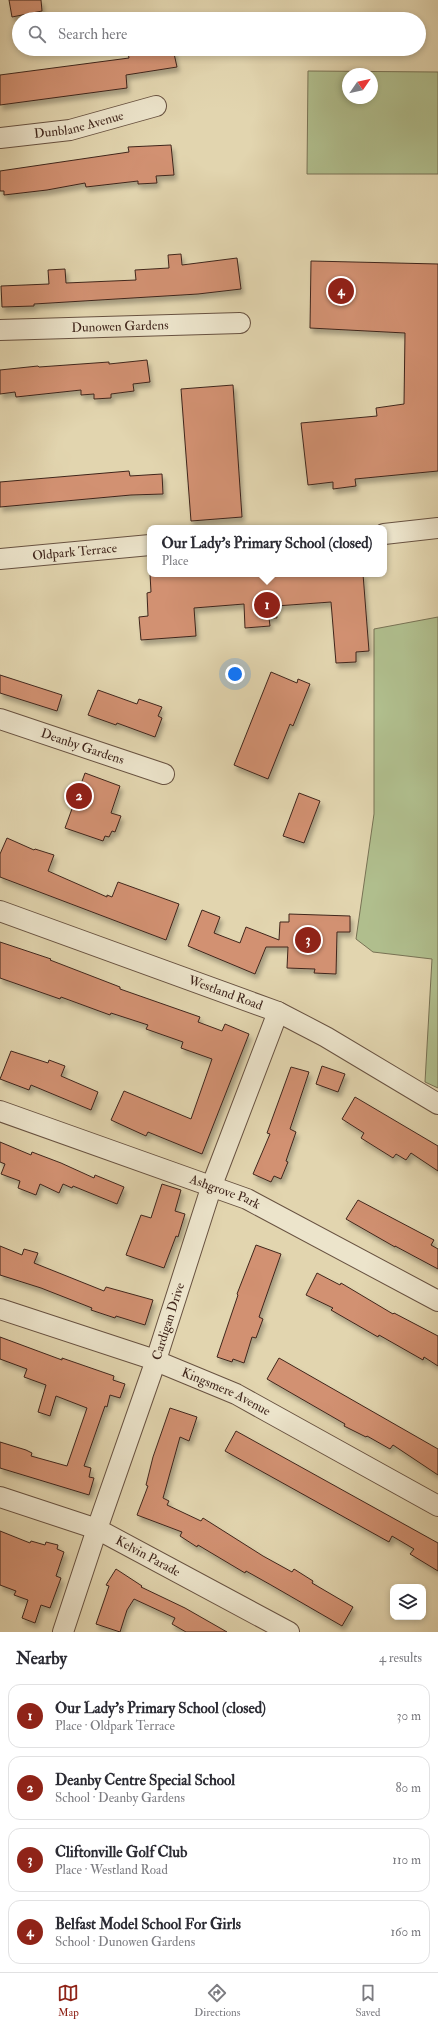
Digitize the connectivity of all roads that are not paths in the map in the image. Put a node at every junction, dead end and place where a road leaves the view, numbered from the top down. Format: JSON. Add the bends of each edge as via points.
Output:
{"nodes":[{"id":1,"x":156,"y":106,"type":"dead end"},
{"id":2,"x":0,"y":138,"type":"edge"},
{"id":3,"x":240,"y":323,"type":"dead end"},
{"id":4,"x":0,"y":330,"type":"edge"},
{"id":5,"x":438,"y":528,"type":"edge"},
{"id":6,"x":387,"y":534,"type":"edge"},
{"id":7,"x":147,"y":545,"type":"edge"},
{"id":8,"x":0,"y":559,"type":"edge"},
{"id":9,"x":0,"y":718,"type":"edge"},
{"id":10,"x":164,"y":774,"type":"dead end"},
{"id":11,"x":0,"y":911,"type":"edge"},
{"id":12,"x":278,"y":1012,"type":"junction"},
{"id":13,"x":438,"y":1104,"type":"edge"},
{"id":14,"x":0,"y":1111,"type":"edge"},
{"id":15,"x":212,"y":1185,"type":"junction"},
{"id":16,"x":438,"y":1301,"type":"edge"},
{"id":17,"x":0,"y":1309,"type":"edge"},
{"id":18,"x":156,"y":1360,"type":"junction"},
{"id":19,"x":0,"y":1497,"type":"edge"},
{"id":20,"x":438,"y":1506,"type":"edge"},
{"id":21,"x":97,"y":1529,"type":"junction"},
{"id":22,"x":63,"y":1632,"type":"edge"},
{"id":23,"x":289,"y":1632,"type":"edge"}],
"edges":[{"from":1,"to":2,"type":"street","name":"Dunblane Avenue","via":[[70,130]]},
{"from":3,"to":4,"type":"street","name":"Dunowen Gardens"},
{"from":5,"to":6,"type":"street"},
{"from":7,"to":8,"type":"street","name":"Oldpark Terrace"},
{"from":9,"to":10,"type":"street","name":"Deanby Gardens"},
{"from":11,"to":12,"type":"street","name":"Westland Road"},
{"from":12,"to":13,"type":"street","name":"Westland Road","via":[[326,1037]]},
{"from":12,"to":15,"type":"street","name":"Cardigan Drive"},
{"from":14,"to":15,"type":"street","name":"Ashgrove Park"},
{"from":15,"to":16,"type":"street","name":"Ashgrove Park","via":[[246,1199]]},
{"from":15,"to":18,"type":"street","name":"Cardigan Drive"},
{"from":17,"to":18,"type":"street","name":"Kingsmere Avenue"},
{"from":18,"to":20,"type":"street","name":"Kingsmere Avenue","via":[[236,1394]]},
{"from":18,"to":21,"type":"street","name":"Cardigan Drive"},
{"from":19,"to":21,"type":"street","name":"Kelvin Parade"},
{"from":21,"to":22,"type":"street","name":"Cardigan Drive"},
{"from":21,"to":23,"type":"street","name":"Kelvin Parade"}]}
